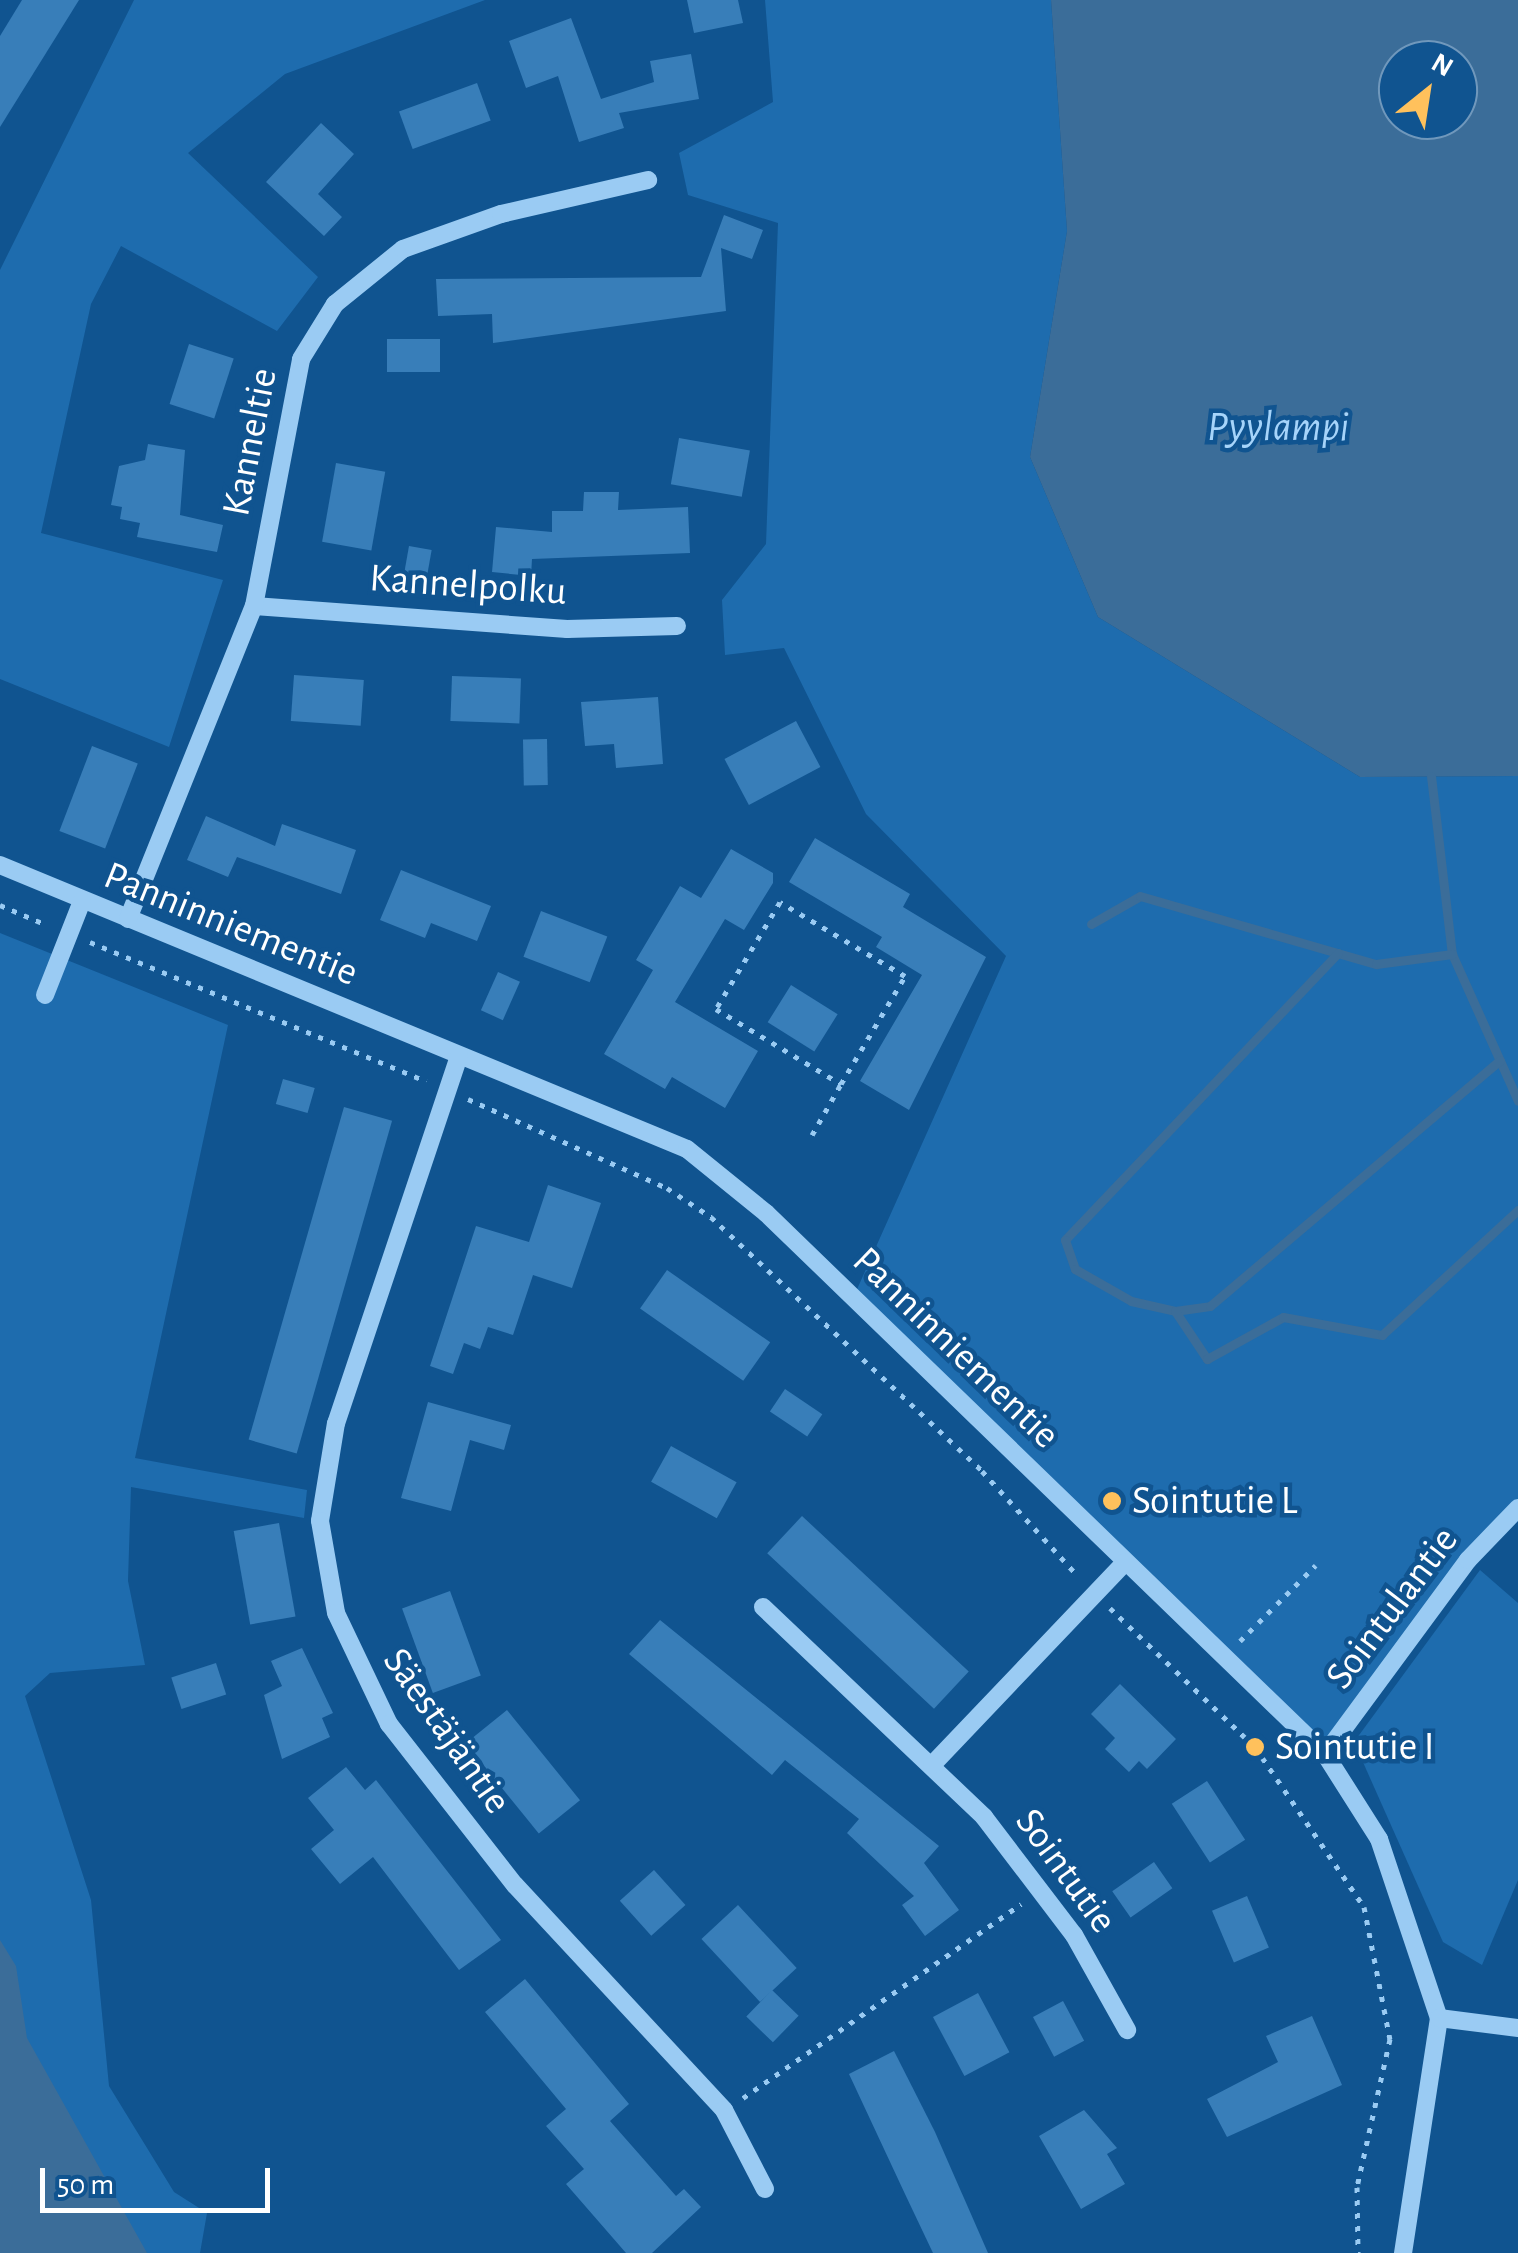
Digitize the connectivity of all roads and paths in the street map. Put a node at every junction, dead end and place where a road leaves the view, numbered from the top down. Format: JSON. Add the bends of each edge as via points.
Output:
{"nodes":[{"id":1,"x":648,"y":180,"type":"dead end"},
{"id":2,"x":254,"y":606,"type":"junction"},
{"id":3,"x":677,"y":626,"type":"dead end"},
{"id":4,"x":0,"y":865,"type":"edge"},
{"id":5,"x":82,"y":901,"type":"junction"},
{"id":6,"x":0,"y":905,"type":"edge"},
{"id":7,"x":128,"y":920,"type":"junction"},
{"id":8,"x":70,"y":934,"type":"junction"},
{"id":9,"x":46,"y":995,"type":"dead end"},
{"id":10,"x":459,"y":1056,"type":"junction"},
{"id":11,"x":842,"y":1084,"type":"junction"},
{"id":12,"x":448,"y":1091,"type":"junction"},
{"id":13,"x":812,"y":1135,"type":"dead end"},
{"id":14,"x":1518,"y":1508,"type":"edge"},
{"id":15,"x":1125,"y":1562,"type":"junction"},
{"id":16,"x":1316,"y":1566,"type":"dead end"},
{"id":17,"x":1095,"y":1594,"type":"junction"},
{"id":18,"x":763,"y":1607,"type":"dead end"},
{"id":19,"x":1224,"y":1658,"type":"junction"},
{"id":20,"x":1325,"y":1754,"type":"junction"},
{"id":21,"x":932,"y":1765,"type":"junction"},
{"id":22,"x":1040,"y":1890,"type":"junction"},
{"id":23,"x":1440,"y":2018,"type":"junction"},
{"id":24,"x":1518,"y":2028,"type":"edge"},
{"id":25,"x":1126,"y":2030,"type":"dead end"},
{"id":26,"x":724,"y":2110,"type":"junction"},
{"id":27,"x":765,"y":2189,"type":"dead end"},
{"id":28,"x":1358,"y":2253,"type":"edge"},
{"id":29,"x":1404,"y":2253,"type":"edge"}],
"edges":[{"from":1,"to":2,"type":"street","name":"Kanneltie","via":[[501,214],[402,249],[335,304],[301,358]]},
{"from":2,"to":3,"type":"street","name":"Kannelpolku","via":[[567,629]]},
{"from":2,"to":7,"type":"street","name":"Kanneltie"},
{"from":4,"to":5,"type":"street","name":"Panninniementie"},
{"from":5,"to":7,"type":"street","name":"Panninniementie"},
{"from":5,"to":8,"type":"street"},
{"from":6,"to":8,"type":"path"},
{"from":7,"to":10,"type":"street","name":"Panninniementie"},
{"from":8,"to":9,"type":"street"},
{"from":8,"to":12,"type":"path"},
{"from":10,"to":12,"type":"street","name":"Säestäjäntie"},
{"from":10,"to":15,"type":"street","name":"Panninniementie","via":[[687,1149],[766,1213]]},
{"from":11,"to":11,"type":"path","via":[[905,976],[780,902],[716,1009]]},
{"from":11,"to":13,"type":"path"},
{"from":12,"to":17,"type":"path","via":[[667,1188],[711,1217],[982,1471]]},
{"from":12,"to":26,"type":"street","name":"Säestäjäntie","via":[[336,1423],[320,1521],[336,1614],[389,1724],[515,1886]]},
{"from":14,"to":20,"type":"street","name":"Sointulantie","via":[[1468,1560]]},
{"from":15,"to":17,"type":"street"},
{"from":15,"to":19,"type":"street","name":"Panninniementie"},
{"from":16,"to":19,"type":"path"},
{"from":17,"to":21,"type":"street"},
{"from":17,"to":28,"type":"path","via":[[1255,1747],[1364,1907],[1390,2038],[1357,2186]]},
{"from":18,"to":21,"type":"street","name":"Sointutie"},
{"from":19,"to":20,"type":"street","name":"Panninniementie"},
{"from":20,"to":23,"type":"street","name":"Panninniementie","via":[[1379,1839]]},
{"from":21,"to":22,"type":"street","name":"Sointutie"},
{"from":22,"to":25,"type":"street","name":"Sointutie"},
{"from":22,"to":26,"type":"path"},
{"from":23,"to":24,"type":"street"},
{"from":23,"to":29,"type":"street","name":"Panninniementie"},
{"from":26,"to":27,"type":"street","name":"Säestäjäntie"}]}
